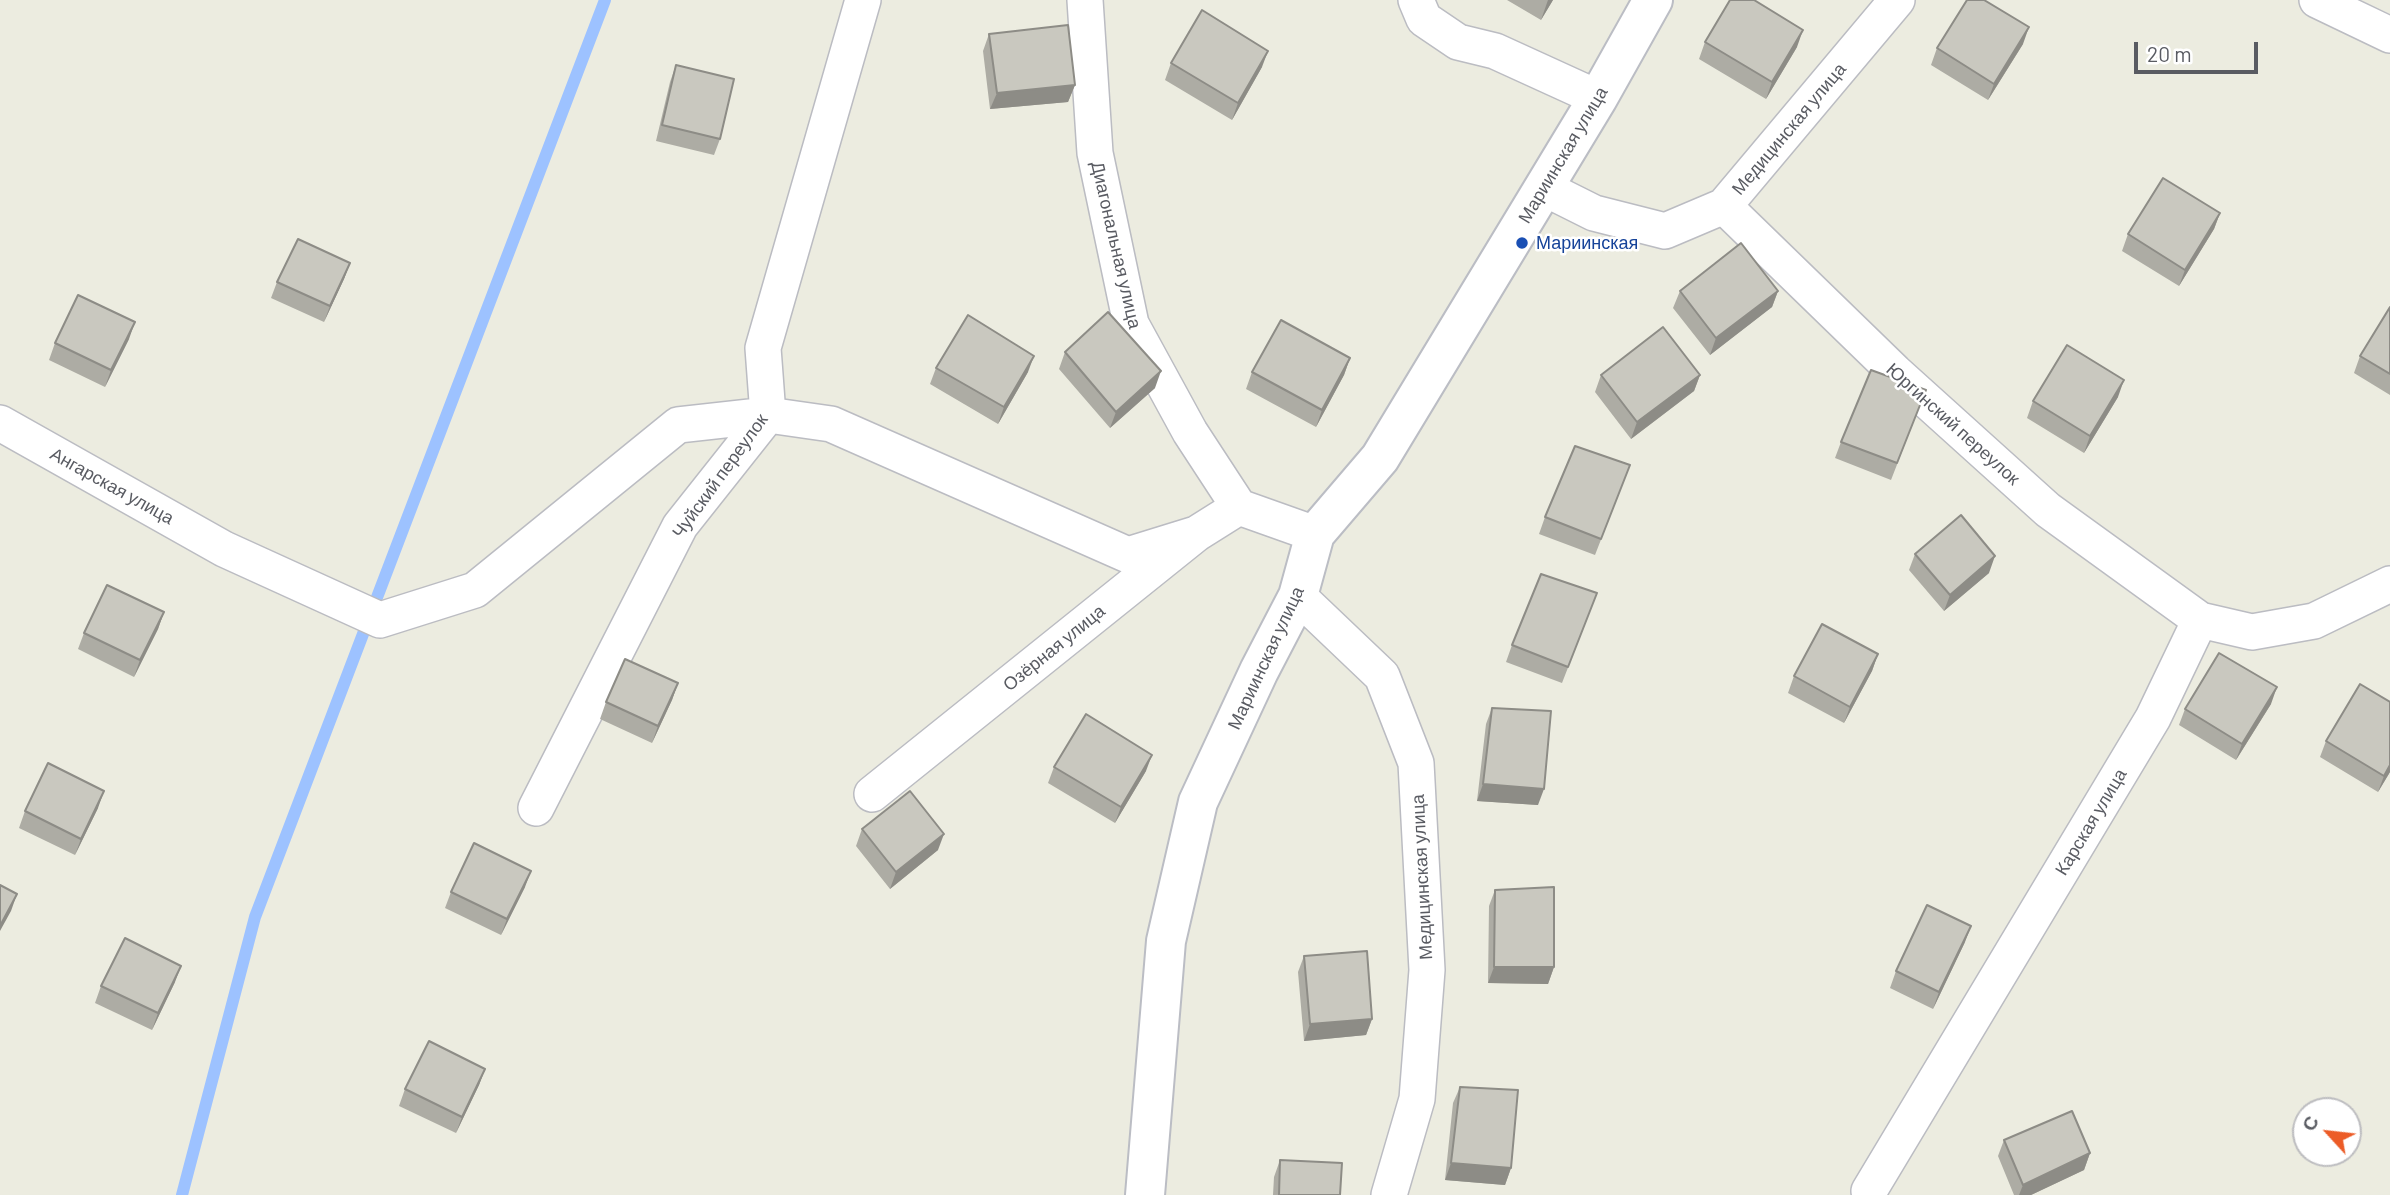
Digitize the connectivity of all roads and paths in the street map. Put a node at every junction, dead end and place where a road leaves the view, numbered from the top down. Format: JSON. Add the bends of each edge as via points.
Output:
{"nodes":[{"id":1,"x":863,"y":0,"type":"edge"},
{"id":2,"x":1084,"y":0,"type":"edge"},
{"id":3,"x":1416,"y":0,"type":"edge"},
{"id":4,"x":1653,"y":0,"type":"edge"},
{"id":5,"x":1897,"y":0,"type":"edge"},
{"id":6,"x":2336,"y":4,"type":"edge"},
{"id":7,"x":2390,"y":35,"type":"edge"},
{"id":8,"x":1598,"y":99,"type":"junction"},
{"id":9,"x":1544,"y":188,"type":"junction"},
{"id":10,"x":1724,"y":206,"type":"junction"},
{"id":11,"x":768,"y":415,"type":"junction"},
{"id":12,"x":0,"y":424,"type":"edge"},
{"id":13,"x":1239,"y":506,"type":"junction"},
{"id":14,"x":1196,"y":534,"type":"junction"},
{"id":15,"x":1315,"y":534,"type":"junction"},
{"id":16,"x":2390,"y":584,"type":"edge"},
{"id":17,"x":1298,"y":596,"type":"junction"},
{"id":18,"x":2200,"y":620,"type":"junction"},
{"id":19,"x":872,"y":794,"type":"dead end"},
{"id":20,"x":536,"y":808,"type":"dead end"},
{"id":21,"x":1869,"y":1191,"type":"dead end"},
{"id":22,"x":1145,"y":1195,"type":"edge"},
{"id":23,"x":1389,"y":1195,"type":"edge"}],
"edges":[{"from":1,"to":11,"type":"street","name":"Чуйский переулок","via":[[763,348]]},
{"from":2,"to":13,"type":"street","name":"Диагональная улица","via":[[1095,153],[1131,324],[1190,432]]},
{"from":3,"to":8,"type":"street","via":[[1424,19],[1458,42],[1495,51]]},
{"from":4,"to":8,"type":"main road","name":"Мариинская улица"},
{"from":5,"to":10,"type":"street","name":"Медицинская улица"},
{"from":6,"to":7,"type":"street"},
{"from":8,"to":9,"type":"main road","name":"Мариинская улица"},
{"from":9,"to":10,"type":"street","name":"Медицинская улица","via":[[1594,213],[1665,231]]},
{"from":9,"to":15,"type":"main road","name":"Мариинская улица","via":[[1380,458]]},
{"from":10,"to":18,"type":"street","name":"Юргинский переулок","via":[[1895,372],[2048,510]]},
{"from":11,"to":12,"type":"street","name":"Ангарская улица","via":[[678,425],[475,590],[380,620],[224,550]]},
{"from":11,"to":14,"type":"street","name":"Ангарская улица","via":[[831,424],[1128,555]]},
{"from":11,"to":20,"type":"street","name":"Чуйский переулок","via":[[680,526]]},
{"from":13,"to":14,"type":"street","name":"Озёрная улица"},
{"from":13,"to":15,"type":"street"},
{"from":14,"to":19,"type":"street","name":"Озёрная улица"},
{"from":15,"to":17,"type":"main road","name":"Мариинская улица"},
{"from":16,"to":18,"type":"street","via":[[2314,621],[2252,632]]},
{"from":17,"to":22,"type":"main road","name":"Мариинская улица","via":[[1198,802],[1166,942]]},
{"from":17,"to":23,"type":"street","name":"Медицинская улица","via":[[1382,676],[1416,763],[1427,970],[1417,1099]]},
{"from":18,"to":21,"type":"street","name":"Карская улица","via":[[2153,718]]}]}
